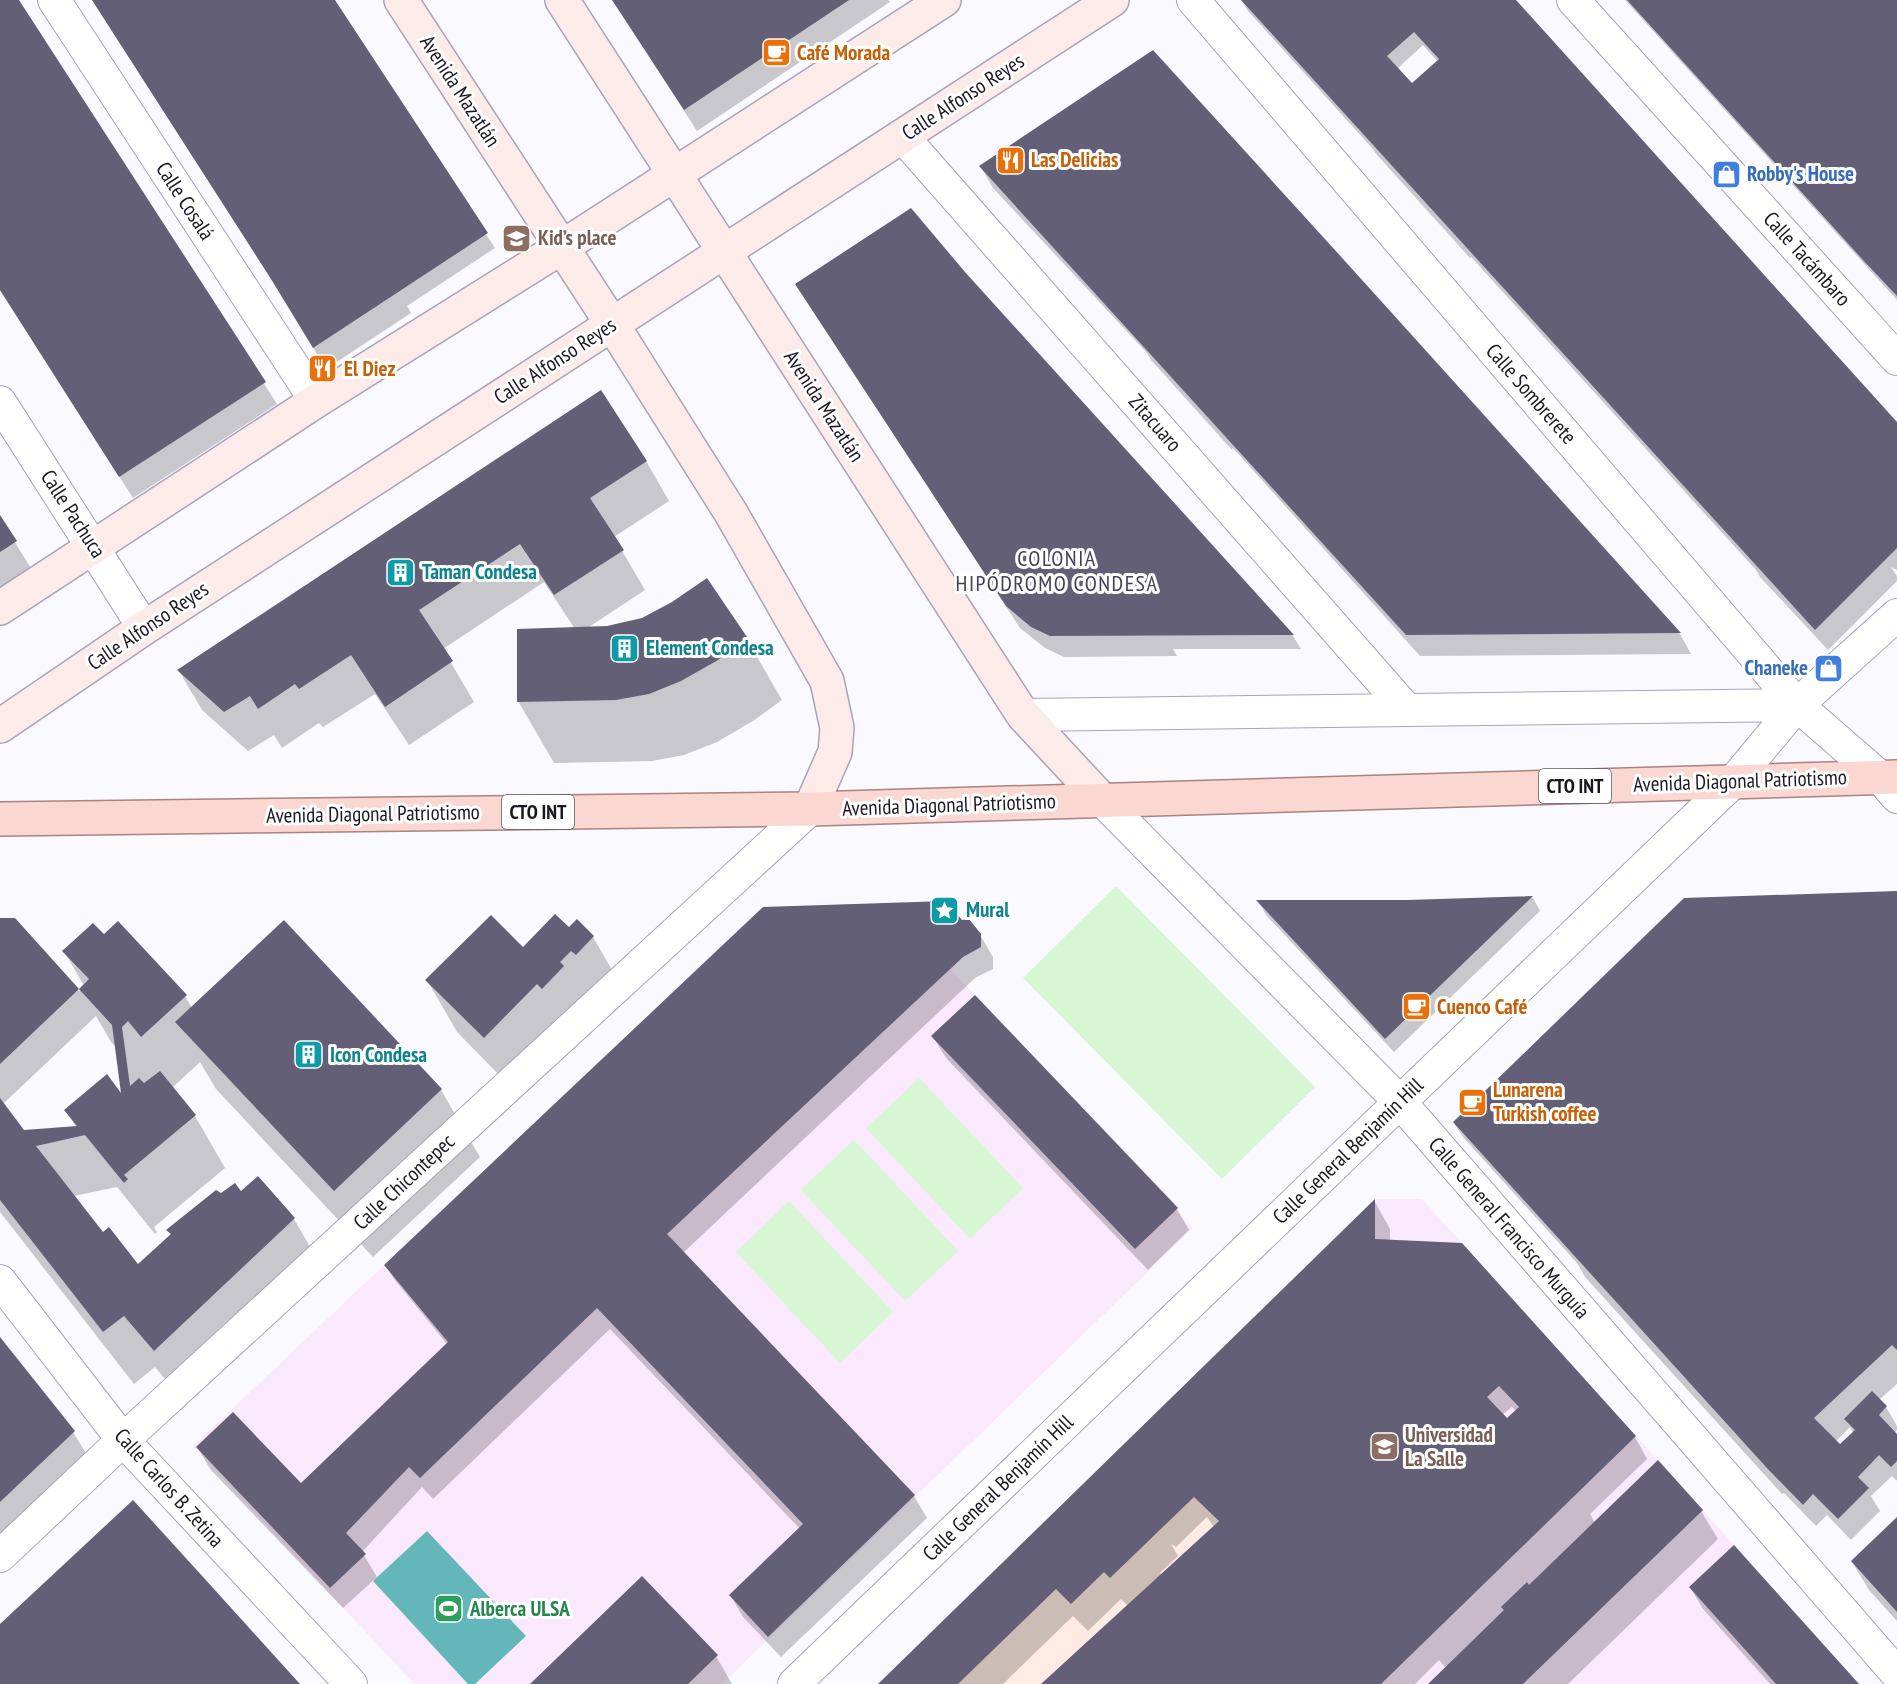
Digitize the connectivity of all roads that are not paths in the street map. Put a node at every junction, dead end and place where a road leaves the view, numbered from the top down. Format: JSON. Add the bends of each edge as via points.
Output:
{"nodes":[{"id":1,"x":54,"y":0,"type":"edge"},
{"id":2,"x":401,"y":0,"type":"edge"},
{"id":3,"x":562,"y":0,"type":"edge"},
{"id":4,"x":1112,"y":0,"type":"edge"},
{"id":5,"x":1193,"y":0,"type":"edge"},
{"id":6,"x":1573,"y":0,"type":"edge"},
{"id":7,"x":936,"y":2,"type":"edge"},
{"id":8,"x":902,"y":136,"type":"junction"},
{"id":9,"x":674,"y":174,"type":"junction"},
{"id":10,"x":562,"y":247,"type":"junction"},
{"id":11,"x":724,"y":251,"type":"junction"},
{"id":12,"x":612,"y":324,"type":"junction"},
{"id":13,"x":1897,"y":359,"type":"edge"},
{"id":14,"x":316,"y":401,"type":"junction"},
{"id":15,"x":0,"y":402,"type":"edge"},
{"id":16,"x":94,"y":547,"type":"junction"},
{"id":17,"x":0,"y":608,"type":"edge"},
{"id":18,"x":1897,"y":615,"type":"edge"},
{"id":19,"x":144,"y":627,"type":"junction"},
{"id":20,"x":1797,"y":705,"type":"junction"},
{"id":21,"x":1407,"y":710,"type":"junction"},
{"id":22,"x":1023,"y":716,"type":"junction"},
{"id":23,"x":0,"y":726,"type":"edge"},
{"id":24,"x":1734,"y":782,"type":"junction"},
{"id":25,"x":1891,"y":784,"type":"edge"},
{"id":26,"x":1102,"y":800,"type":"junction"},
{"id":27,"x":810,"y":809,"type":"junction"},
{"id":28,"x":0,"y":819,"type":"edge"},
{"id":29,"x":1400,"y":1101,"type":"junction"},
{"id":30,"x":0,"y":1281,"type":"edge"},
{"id":31,"x":123,"y":1440,"type":"junction"},
{"id":32,"x":0,"y":1556,"type":"edge"},
{"id":33,"x":1897,"y":1674,"type":"edge"},
{"id":34,"x":351,"y":1684,"type":"edge"},
{"id":35,"x":794,"y":1684,"type":"edge"}],
"edges":[{"from":1,"to":14,"type":"street","name":"Calle Cosalá"},
{"from":2,"to":10,"type":"main road","name":"Avenida Mazatlán"},
{"from":3,"to":9,"type":"main road","name":"Avenida Mazatlán"},
{"from":4,"to":8,"type":"main road","name":"Calle Alfonso Reyes"},
{"from":5,"to":20,"type":"street","name":"Calle Sombrerete"},
{"from":6,"to":13,"type":"street","name":"Calle Tacámbaro"},
{"from":7,"to":9,"type":"main road"},
{"from":8,"to":11,"type":"main road","name":"Calle Alfonso Reyes"},
{"from":8,"to":21,"type":"street","name":"Zitacuaro"},
{"from":9,"to":10,"type":"main road"},
{"from":9,"to":11,"type":"main road","name":"Avenida Mazatlán"},
{"from":10,"to":12,"type":"main road","name":"Avenida Mazatlán"},
{"from":10,"to":14,"type":"main road"},
{"from":11,"to":12,"type":"main road","name":"Calle Alfonso Reyes"},
{"from":11,"to":22,"type":"main road","name":"Avenida Mazatlán"},
{"from":12,"to":19,"type":"main road","name":"Calle Alfonso Reyes"},
{"from":12,"to":27,"type":"main road","name":"Avenida Mazatlán","via":[[731,513],[827,681],[837,728],[835,752]]},
{"from":14,"to":16,"type":"main road"},
{"from":15,"to":16,"type":"street","name":"Calle Pachuca"},
{"from":16,"to":17,"type":"main road"},
{"from":16,"to":19,"type":"street","name":"Calle Pachuca"},
{"from":18,"to":20,"type":"street","name":"Calle General Benjamín Hill"},
{"from":19,"to":23,"type":"main road","name":"Calle Alfonso Reyes"},
{"from":20,"to":21,"type":"street"},
{"from":20,"to":24,"type":"street","name":"Calle General Benjamín Hill"},
{"from":20,"to":25,"type":"street","name":"Calle Sombrerete"},
{"from":21,"to":22,"type":"street"},
{"from":22,"to":26,"type":"main road","name":"Avenida Mazatlán"},
{"from":24,"to":25,"type":"main road","name":"Avenida Diagonal Patriotismo","number":"CTO INT"},
{"from":24,"to":26,"type":"main road","name":"Avenida Diagonal Patriotismo","number":"CTO INT"},
{"from":24,"to":29,"type":"street","name":"Calle General Benjamín Hill"},
{"from":26,"to":27,"type":"main road","name":"Avenida Diagonal Patriotismo","number":"CTO INT"},
{"from":26,"to":29,"type":"street","name":"Calle General Francisco Murguía"},
{"from":27,"to":28,"type":"main road","name":"Avenida Diagonal Patriotismo","number":"CTO INT"},
{"from":27,"to":31,"type":"street","name":"Calle Chicontepec"},
{"from":29,"to":33,"type":"street","name":"Calle General Francisco Murguía"},
{"from":29,"to":35,"type":"street","name":"Calle General Benjamín Hill"},
{"from":30,"to":31,"type":"street","name":"Calle Carlos B. Zetina"},
{"from":31,"to":32,"type":"street","name":"Calle Chicontepec"},
{"from":31,"to":34,"type":"street","name":"Calle Carlos B. Zetina"}]}
